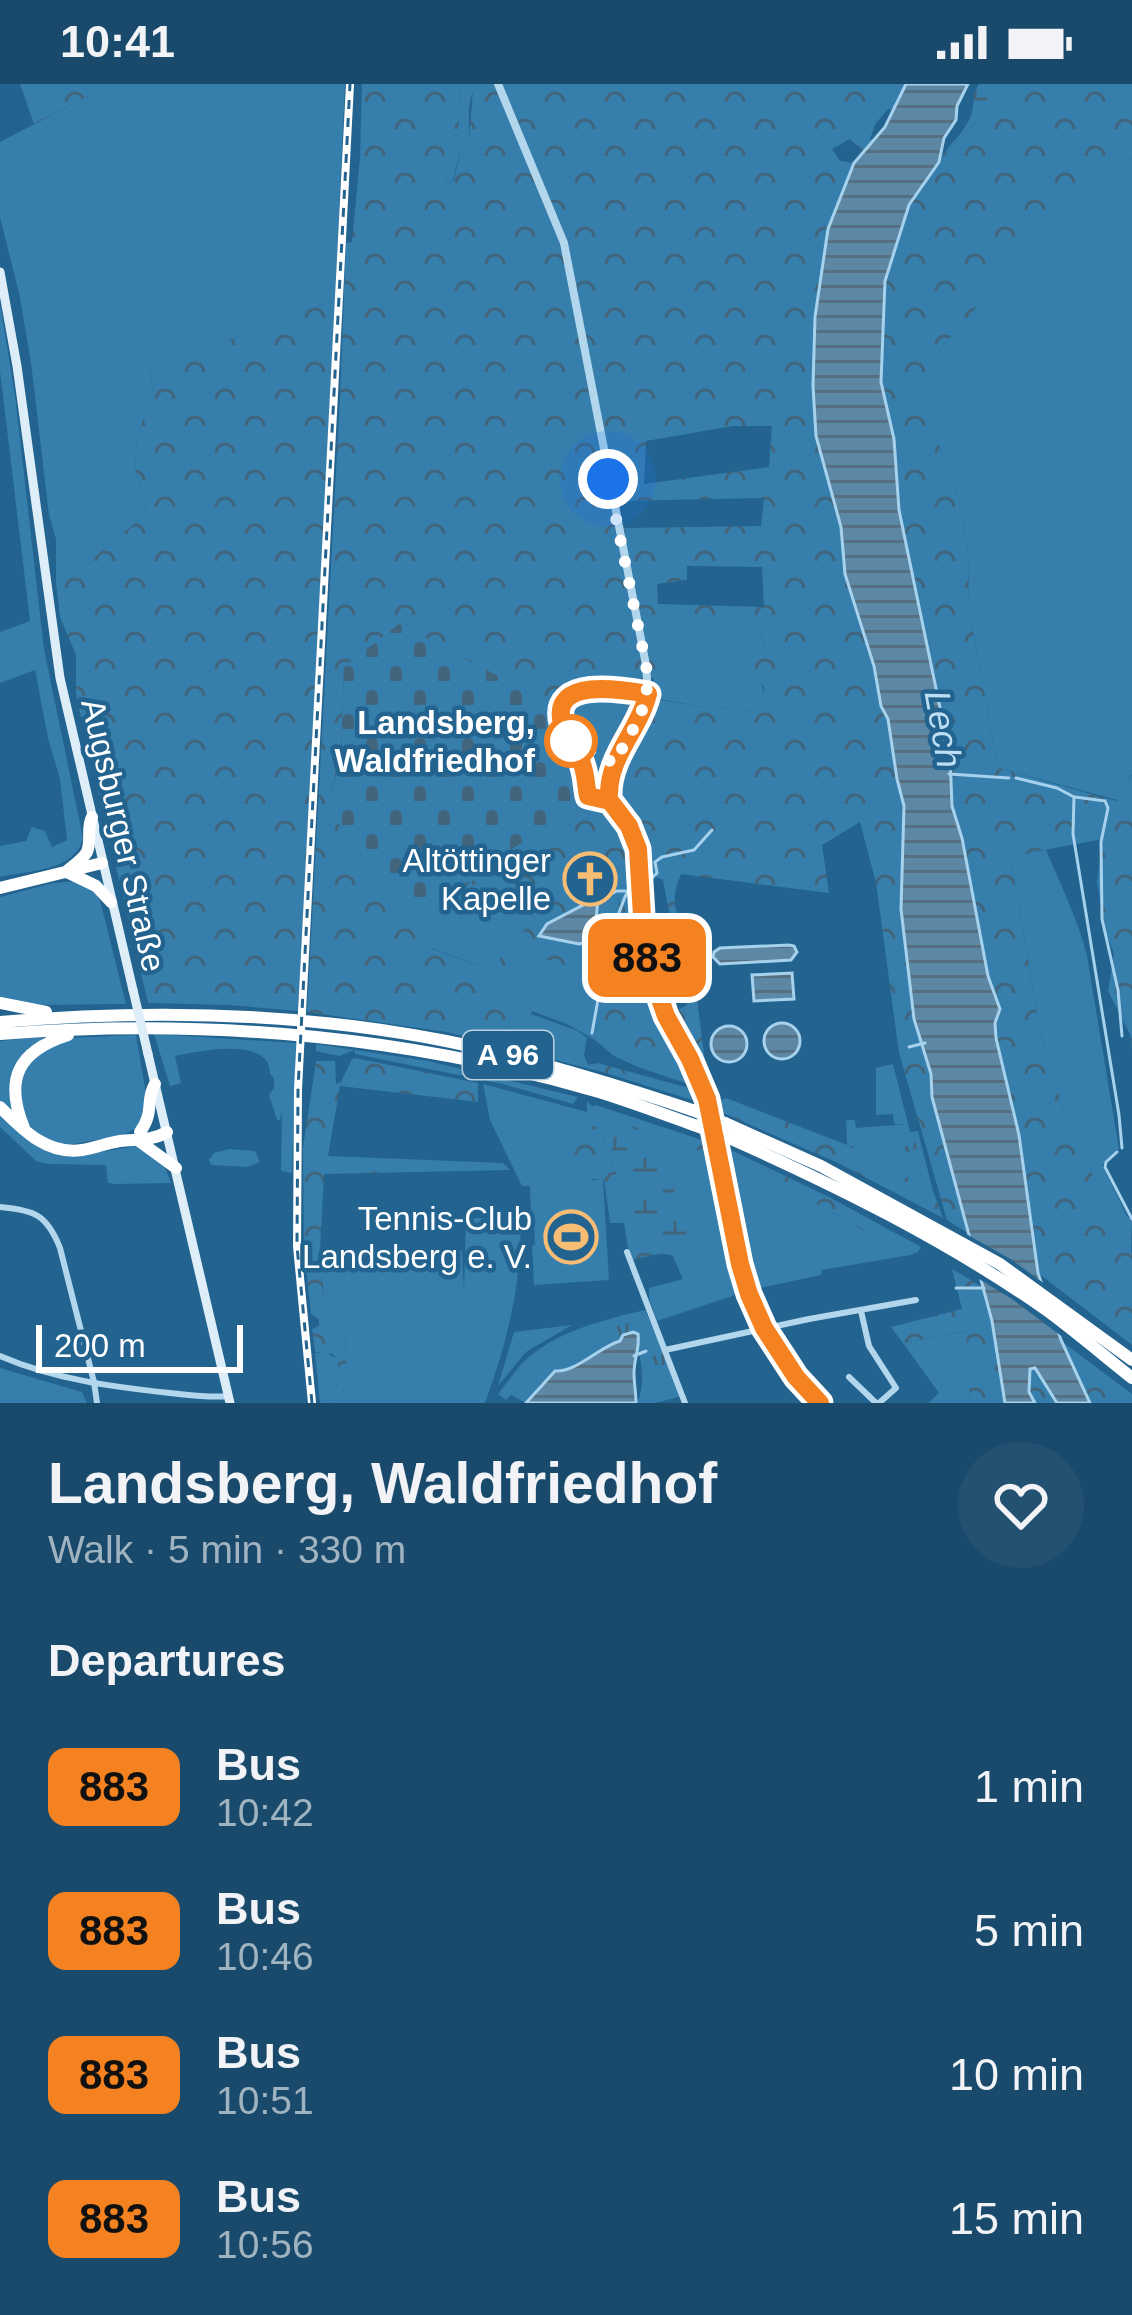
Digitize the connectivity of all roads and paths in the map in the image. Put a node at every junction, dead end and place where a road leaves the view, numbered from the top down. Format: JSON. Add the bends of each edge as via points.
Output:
{"nodes":[{"id":1,"x":498,"y":84,"type":"edge"},
{"id":2,"x":0,"y":272,"type":"edge"},
{"id":3,"x":92,"y":817,"type":"junction"},
{"id":4,"x":102,"y":863,"type":"junction"},
{"id":5,"x":66,"y":872,"type":"junction"},
{"id":6,"x":0,"y":888,"type":"edge"},
{"id":7,"x":112,"y":902,"type":"junction"},
{"id":8,"x":0,"y":1004,"type":"edge"},
{"id":9,"x":71,"y":1016,"type":"junction"},
{"id":10,"x":0,"y":1022,"type":"edge"},
{"id":11,"x":116,"y":1028,"type":"junction"},
{"id":12,"x":0,"y":1034,"type":"edge"},
{"id":13,"x":154,"y":1084,"type":"junction"},
{"id":14,"x":0,"y":1107,"type":"edge"},
{"id":15,"x":693,"y":1118,"type":"junction"},
{"id":16,"x":25,"y":1129,"type":"junction"},
{"id":17,"x":167,"y":1132,"type":"junction"},
{"id":18,"x":139,"y":1136,"type":"junction"},
{"id":19,"x":176,"y":1168,"type":"junction"},
{"id":20,"x":0,"y":1207,"type":"edge"},
{"id":21,"x":913,"y":1222,"type":"junction"},
{"id":22,"x":627,"y":1252,"type":"dead end"},
{"id":23,"x":916,"y":1300,"type":"dead end"},
{"id":24,"x":861,"y":1311,"type":"junction"},
{"id":25,"x":764,"y":1328,"type":"junction"},
{"id":26,"x":665,"y":1350,"type":"junction"},
{"id":27,"x":0,"y":1356,"type":"edge"},
{"id":28,"x":1132,"y":1360,"type":"edge"},
{"id":29,"x":848,"y":1377,"type":"dead end"},
{"id":30,"x":1132,"y":1378,"type":"edge"},
{"id":31,"x":94,"y":1382,"type":"junction"},
{"id":32,"x":229,"y":1400,"type":"edge"},
{"id":33,"x":97,"y":1403,"type":"edge"},
{"id":34,"x":685,"y":1403,"type":"edge"},
{"id":35,"x":820,"y":1403,"type":"edge"},
{"id":36,"x":878,"y":1403,"type":"edge"}],
"edges":[{"from":1,"to":25,"type":"street","via":[[564,243],[646,665],[648,694],[611,771],[610,801],[638,849],[651,973],[707,1099],[740,1264]]},
{"from":2,"to":3,"type":"main road","name":"Augsburger Straße","via":[[54,647]]},
{"from":3,"to":4,"type":"main road","name":"Augsburger Straße"},
{"from":3,"to":5,"type":"highway","via":[[86,854]]},
{"from":4,"to":5,"type":"highway"},
{"from":4,"to":7,"type":"main road","name":"Augsburger Straße"},
{"from":5,"to":6,"type":"highway"},
{"from":5,"to":7,"type":"highway"},
{"from":7,"to":13,"type":"main road","name":"Augsburger Straße","bridge":true},
{"from":8,"to":9,"type":"highway"},
{"from":9,"to":10,"type":"highway","number":"A 96"},
{"from":9,"to":15,"type":"highway","number":"A 96","via":[[225,1016],[370,1029],[604,1081]]},
{"from":11,"to":12,"type":"highway","number":"A 96"},
{"from":11,"to":15,"type":"highway","number":"A 96","via":[[368,1041]]},
{"from":11,"to":16,"type":"highway","via":[[49,1041],[26,1058],[14,1090]]},
{"from":13,"to":17,"type":"main road","name":"Augsburger Straße"},
{"from":13,"to":18,"type":"highway"},
{"from":14,"to":16,"type":"highway"},
{"from":15,"to":21,"type":"highway","number":"A 96","bridge":true},
{"from":16,"to":18,"type":"highway","via":[[60,1150]]},
{"from":17,"to":18,"type":"highway"},
{"from":17,"to":19,"type":"main road","name":"Augsburger Straße"},
{"from":18,"to":19,"type":"highway"},
{"from":19,"to":32,"type":"main road","name":"Augsburger Straße"},
{"from":20,"to":31,"type":"street","via":[[29,1211],[52,1227]]},
{"from":21,"to":28,"type":"highway","number":"A 96","via":[[1000,1264]]},
{"from":21,"to":30,"type":"highway","number":"A 96"},
{"from":22,"to":26,"type":"street"},
{"from":23,"to":24,"type":"street"},
{"from":24,"to":25,"type":"street"},
{"from":24,"to":36,"type":"street","via":[[869,1346],[896,1388]]},
{"from":25,"to":26,"type":"street"},
{"from":25,"to":35,"type":"street"},
{"from":26,"to":34,"type":"street"},
{"from":27,"to":31,"type":"street"},
{"from":29,"to":36,"type":"street"},
{"from":31,"to":32,"type":"street"},
{"from":31,"to":33,"type":"street"}]}
